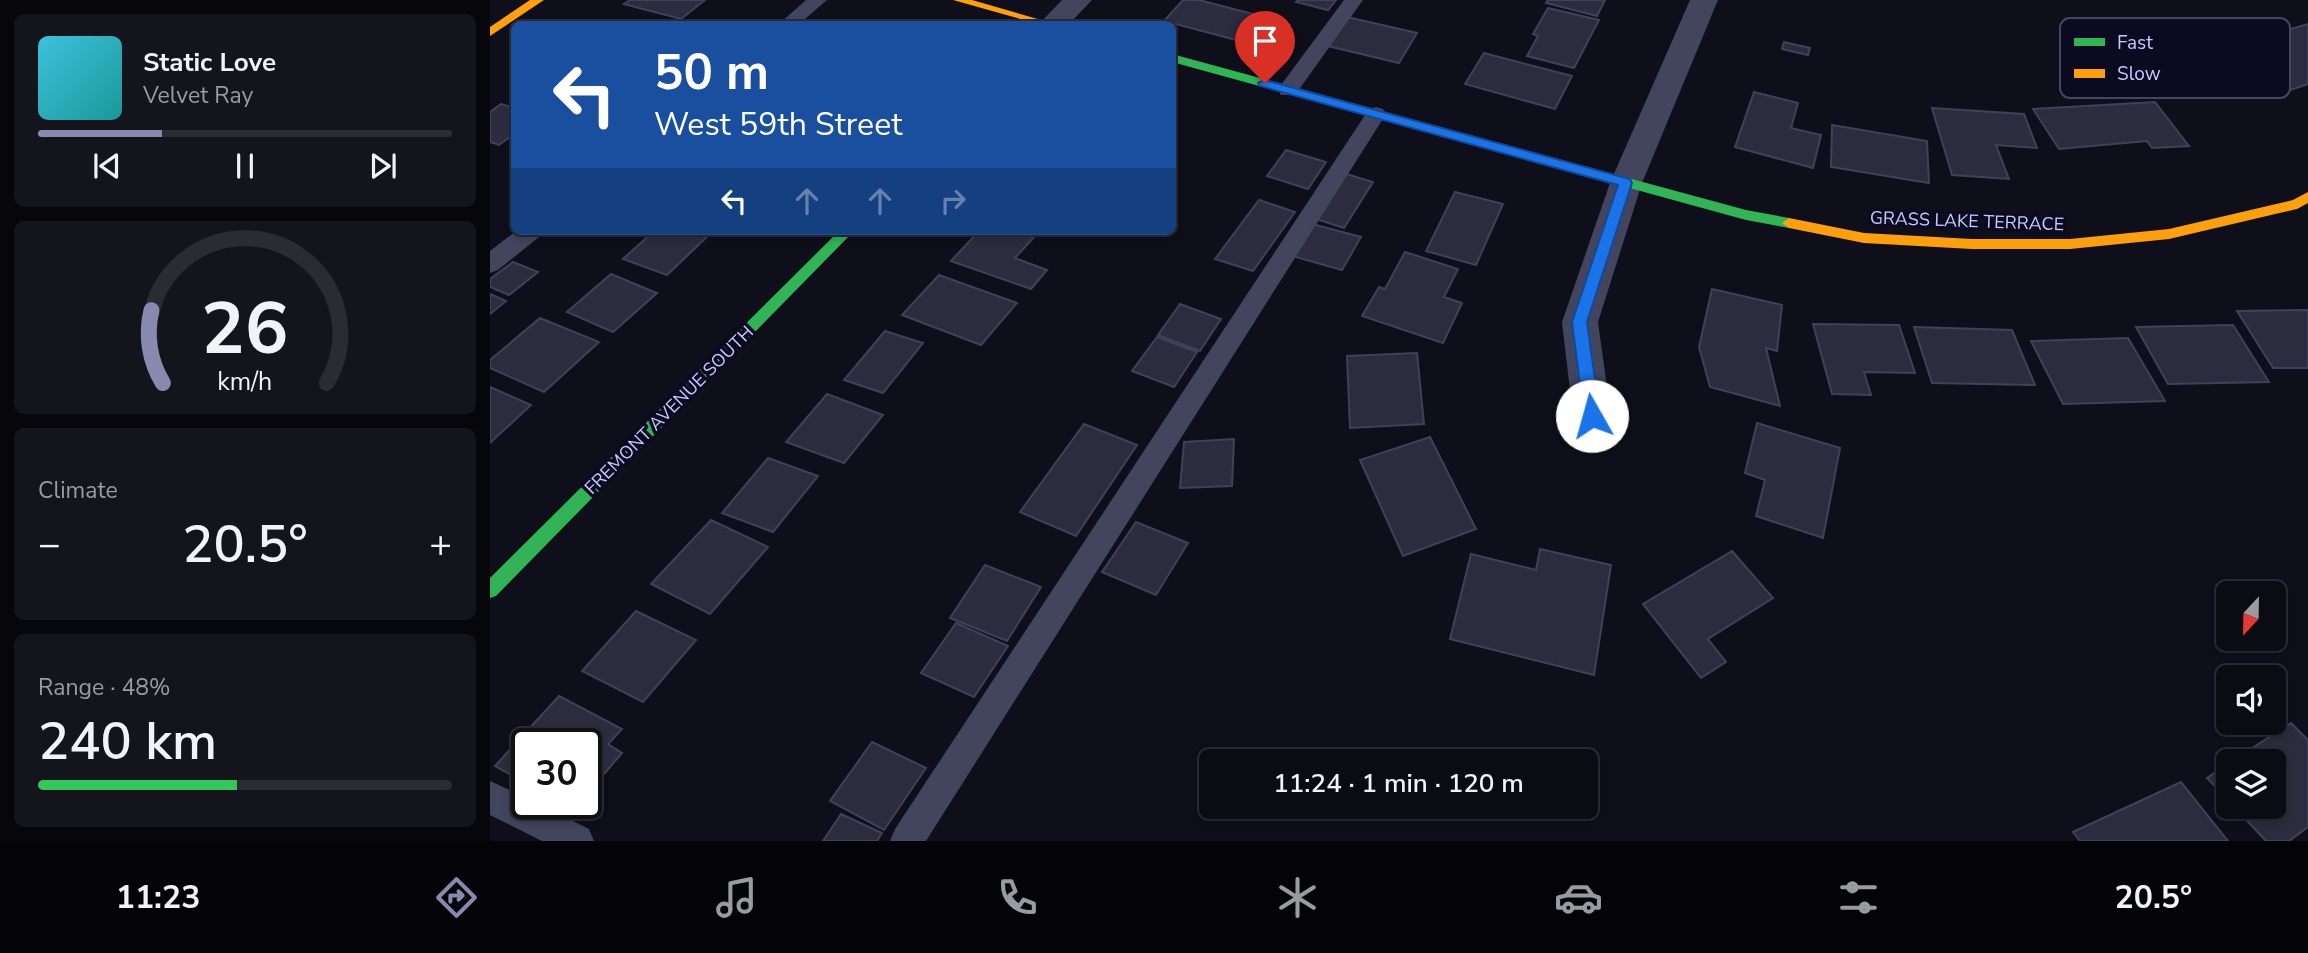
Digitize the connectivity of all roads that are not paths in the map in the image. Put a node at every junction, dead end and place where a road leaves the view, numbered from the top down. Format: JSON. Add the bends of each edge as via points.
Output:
{"nodes":[{"id":1,"x":538,"y":0,"type":"edge"},
{"id":2,"x":818,"y":0,"type":"edge"},
{"id":3,"x":959,"y":0,"type":"edge"},
{"id":4,"x":1078,"y":0,"type":"edge"},
{"id":5,"x":1354,"y":0,"type":"edge"},
{"id":6,"x":1704,"y":0,"type":"edge"},
{"id":7,"x":792,"y":21,"type":"edge"},
{"id":8,"x":1040,"y":21,"type":"edge"},
{"id":9,"x":1054,"y":21,"type":"edge"},
{"id":10,"x":490,"y":32,"type":"edge"},
{"id":11,"x":1176,"y":59,"type":"edge"},
{"id":12,"x":1288,"y":90,"type":"junction"},
{"id":13,"x":1376,"y":114,"type":"junction"},
{"id":14,"x":1626,"y":183,"type":"junction"},
{"id":15,"x":2308,"y":197,"type":"edge"},
{"id":16,"x":526,"y":235,"type":"edge"},
{"id":17,"x":843,"y":235,"type":"edge"},
{"id":18,"x":490,"y":264,"type":"edge"},
{"id":19,"x":1592,"y":416,"type":"dead end"},
{"id":20,"x":490,"y":590,"type":"edge"},
{"id":21,"x":490,"y":797,"type":"edge"},
{"id":22,"x":577,"y":841,"type":"edge"},
{"id":23,"x":907,"y":841,"type":"edge"}],
"edges":[{"from":1,"to":10,"type":"street"},
{"from":2,"to":7,"type":"lane"},
{"from":3,"to":8,"type":"street"},
{"from":4,"to":9,"type":"street"},
{"from":5,"to":12,"type":"lane"},
{"from":6,"to":14,"type":"street"},
{"from":11,"to":12,"type":"street","name":"GRASS LAKE TERRACE"},
{"from":12,"to":13,"type":"street","name":"GRASS LAKE TERRACE"},
{"from":13,"to":14,"type":"street","name":"GRASS LAKE TERRACE"},
{"from":13,"to":23,"type":"lane"},
{"from":14,"to":15,"type":"street","name":"GRASS LAKE TERRACE","via":[[1746,215],[1864,238],[1972,244],[2070,244],[2169,234],[2297,204]]},
{"from":14,"to":19,"type":"street","via":[[1580,322]]},
{"from":16,"to":18,"type":"lane"},
{"from":17,"to":20,"type":"street","name":"FREMONT AVENUE SOUTH"},
{"from":21,"to":22,"type":"lane"}]}
